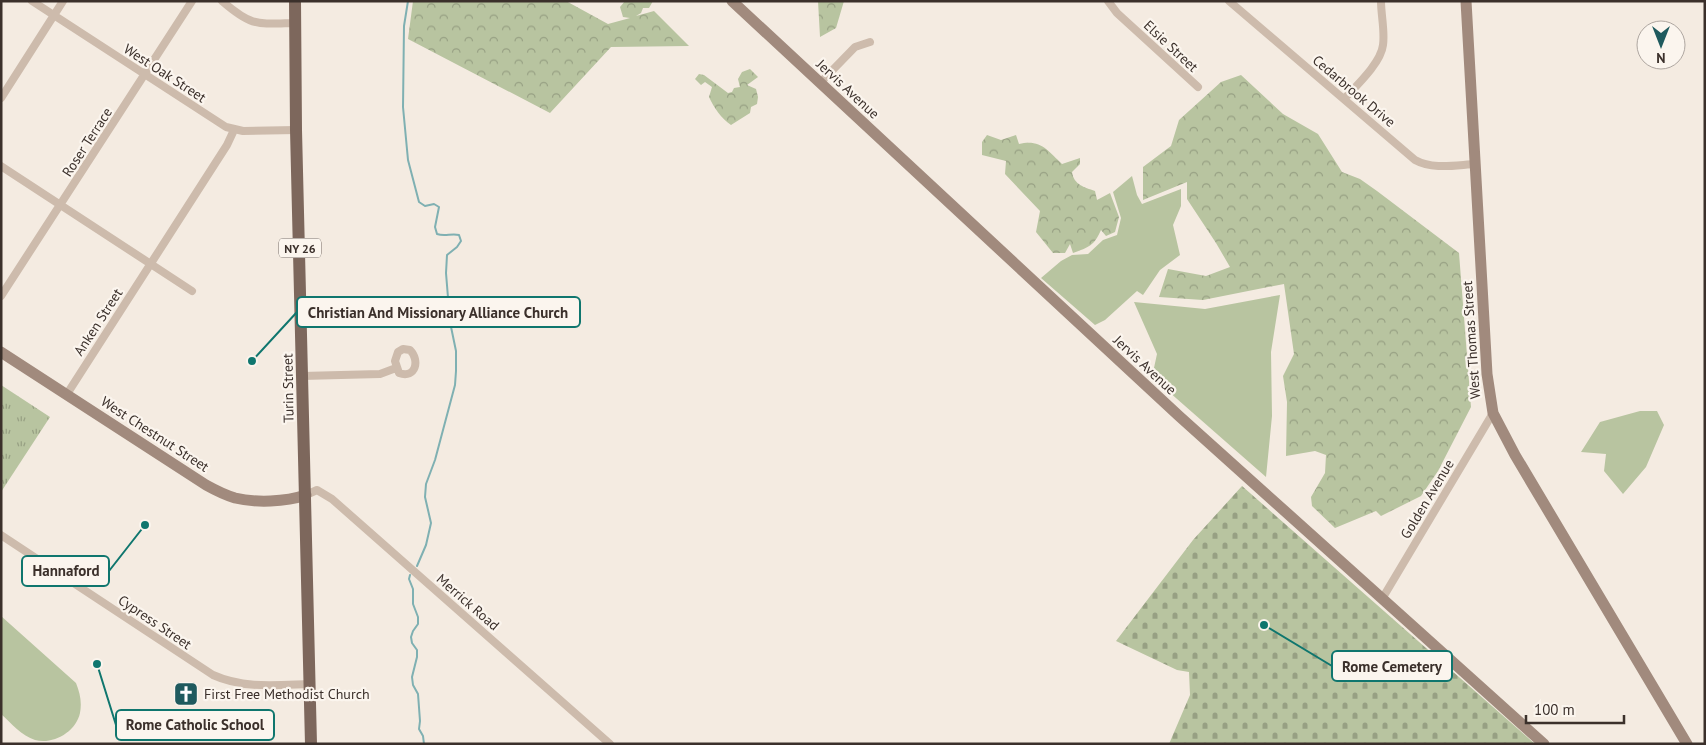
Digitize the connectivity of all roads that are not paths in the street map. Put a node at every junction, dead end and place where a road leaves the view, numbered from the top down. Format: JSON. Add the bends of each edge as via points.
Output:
{"nodes":[{"id":1,"x":32,"y":1,"type":"edge"},
{"id":2,"x":63,"y":1,"type":"edge"},
{"id":3,"x":192,"y":1,"type":"edge"},
{"id":4,"x":222,"y":1,"type":"edge"},
{"id":5,"x":296,"y":1,"type":"edge"},
{"id":6,"x":732,"y":1,"type":"edge"},
{"id":7,"x":1108,"y":1,"type":"edge"},
{"id":8,"x":1229,"y":1,"type":"edge"},
{"id":9,"x":1381,"y":1,"type":"edge"},
{"id":10,"x":1466,"y":1,"type":"edge"},
{"id":11,"x":54,"y":16,"type":"junction"},
{"id":12,"x":295,"y":23,"type":"junction"},
{"id":13,"x":870,"y":42,"type":"dead end"},
{"id":14,"x":145,"y":74,"type":"junction"},
{"id":15,"x":820,"y":83,"type":"junction"},
{"id":16,"x":1198,"y":87,"type":"dead end"},
{"id":17,"x":1,"y":98,"type":"edge"},
{"id":18,"x":1344,"y":100,"type":"junction"},
{"id":19,"x":234,"y":130,"type":"junction"},
{"id":20,"x":296,"y":130,"type":"junction"},
{"id":21,"x":1476,"y":164,"type":"junction"},
{"id":22,"x":1,"y":166,"type":"edge"},
{"id":23,"x":60,"y":205,"type":"junction"},
{"id":24,"x":150,"y":264,"type":"junction"},
{"id":25,"x":192,"y":292,"type":"dead end"},
{"id":26,"x":1,"y":296,"type":"edge"},
{"id":27,"x":1,"y":352,"type":"edge"},
{"id":28,"x":396,"y":368,"type":"dead end"},
{"id":29,"x":302,"y":376,"type":"junction"},
{"id":30,"x":67,"y":394,"type":"junction"},
{"id":31,"x":1494,"y":413,"type":"junction"},
{"id":32,"x":306,"y":495,"type":"junction"},
{"id":33,"x":1,"y":535,"type":"edge"},
{"id":34,"x":1382,"y":599,"type":"junction"},
{"id":35,"x":310,"y":684,"type":"junction"},
{"id":36,"x":311,"y":744,"type":"edge"},
{"id":37,"x":610,"y":744,"type":"edge"},
{"id":38,"x":1544,"y":744,"type":"edge"},
{"id":39,"x":1688,"y":744,"type":"edge"}],
"edges":[{"from":1,"to":11,"type":"street","name":"West Oak Street"},
{"from":2,"to":11,"type":"street"},
{"from":3,"to":14,"type":"street","name":"Roser Terrace"},
{"from":4,"to":12,"type":"street","via":[[249,22]]},
{"from":5,"to":12,"type":"main road","name":"Turin Street","number":"NY 26"},
{"from":6,"to":15,"type":"street","name":"Jervis Avenue"},
{"from":7,"to":16,"type":"street","name":"Elsie Street"},
{"from":8,"to":18,"type":"street","name":"Cedarbrook Drive"},
{"from":9,"to":18,"type":"street","via":[[1383,45],[1366,74]]},
{"from":10,"to":21,"type":"street","name":"West Thomas Street"},
{"from":11,"to":14,"type":"street","name":"West Oak Street"},
{"from":11,"to":17,"type":"street"},
{"from":12,"to":20,"type":"main road","name":"Turin Street","number":"NY 26"},
{"from":13,"to":15,"type":"street","via":[[855,47]]},
{"from":14,"to":19,"type":"street","name":"West Oak Street"},
{"from":14,"to":23,"type":"street","name":"Roser Terrace"},
{"from":15,"to":34,"type":"street","name":"Jervis Avenue"},
{"from":18,"to":21,"type":"street","name":"Cedarbrook Drive","via":[[1415,160],[1438,166]]},
{"from":19,"to":20,"type":"street","name":"West Oak Street"},
{"from":19,"to":24,"type":"street","name":"Anken Street"},
{"from":20,"to":29,"type":"main road","name":"Turin Street","number":"NY 26"},
{"from":21,"to":31,"type":"street","name":"West Thomas Street","via":[[1487,374]]},
{"from":22,"to":23,"type":"street"},
{"from":23,"to":24,"type":"street"},
{"from":23,"to":26,"type":"street","name":"Roser Terrace"},
{"from":24,"to":25,"type":"street"},
{"from":24,"to":30,"type":"street","name":"Anken Street"},
{"from":27,"to":30,"type":"street","name":"West Chestnut Street"},
{"from":28,"to":29,"type":"street","via":[[380,374]]},
{"from":29,"to":32,"type":"main road","name":"Turin Street","number":"NY 26"},
{"from":30,"to":32,"type":"street","name":"West Chestnut Street","via":[[206,485],[225,494],[260,501]]},
{"from":31,"to":34,"type":"street","name":"Golden Avenue"},
{"from":31,"to":39,"type":"street","name":"West Thomas Street","via":[[1515,455]]},
{"from":32,"to":35,"type":"main road","name":"Turin Street","number":"NY 26"},
{"from":32,"to":37,"type":"street","name":"Merrick Road","via":[[317,490],[332,499]]},
{"from":33,"to":35,"type":"street","name":"Cypress Street","via":[[214,676],[243,685]]},
{"from":34,"to":38,"type":"street","name":"Jervis Avenue"},
{"from":35,"to":36,"type":"main road","name":"Turin Street","number":"NY 26"}]}
